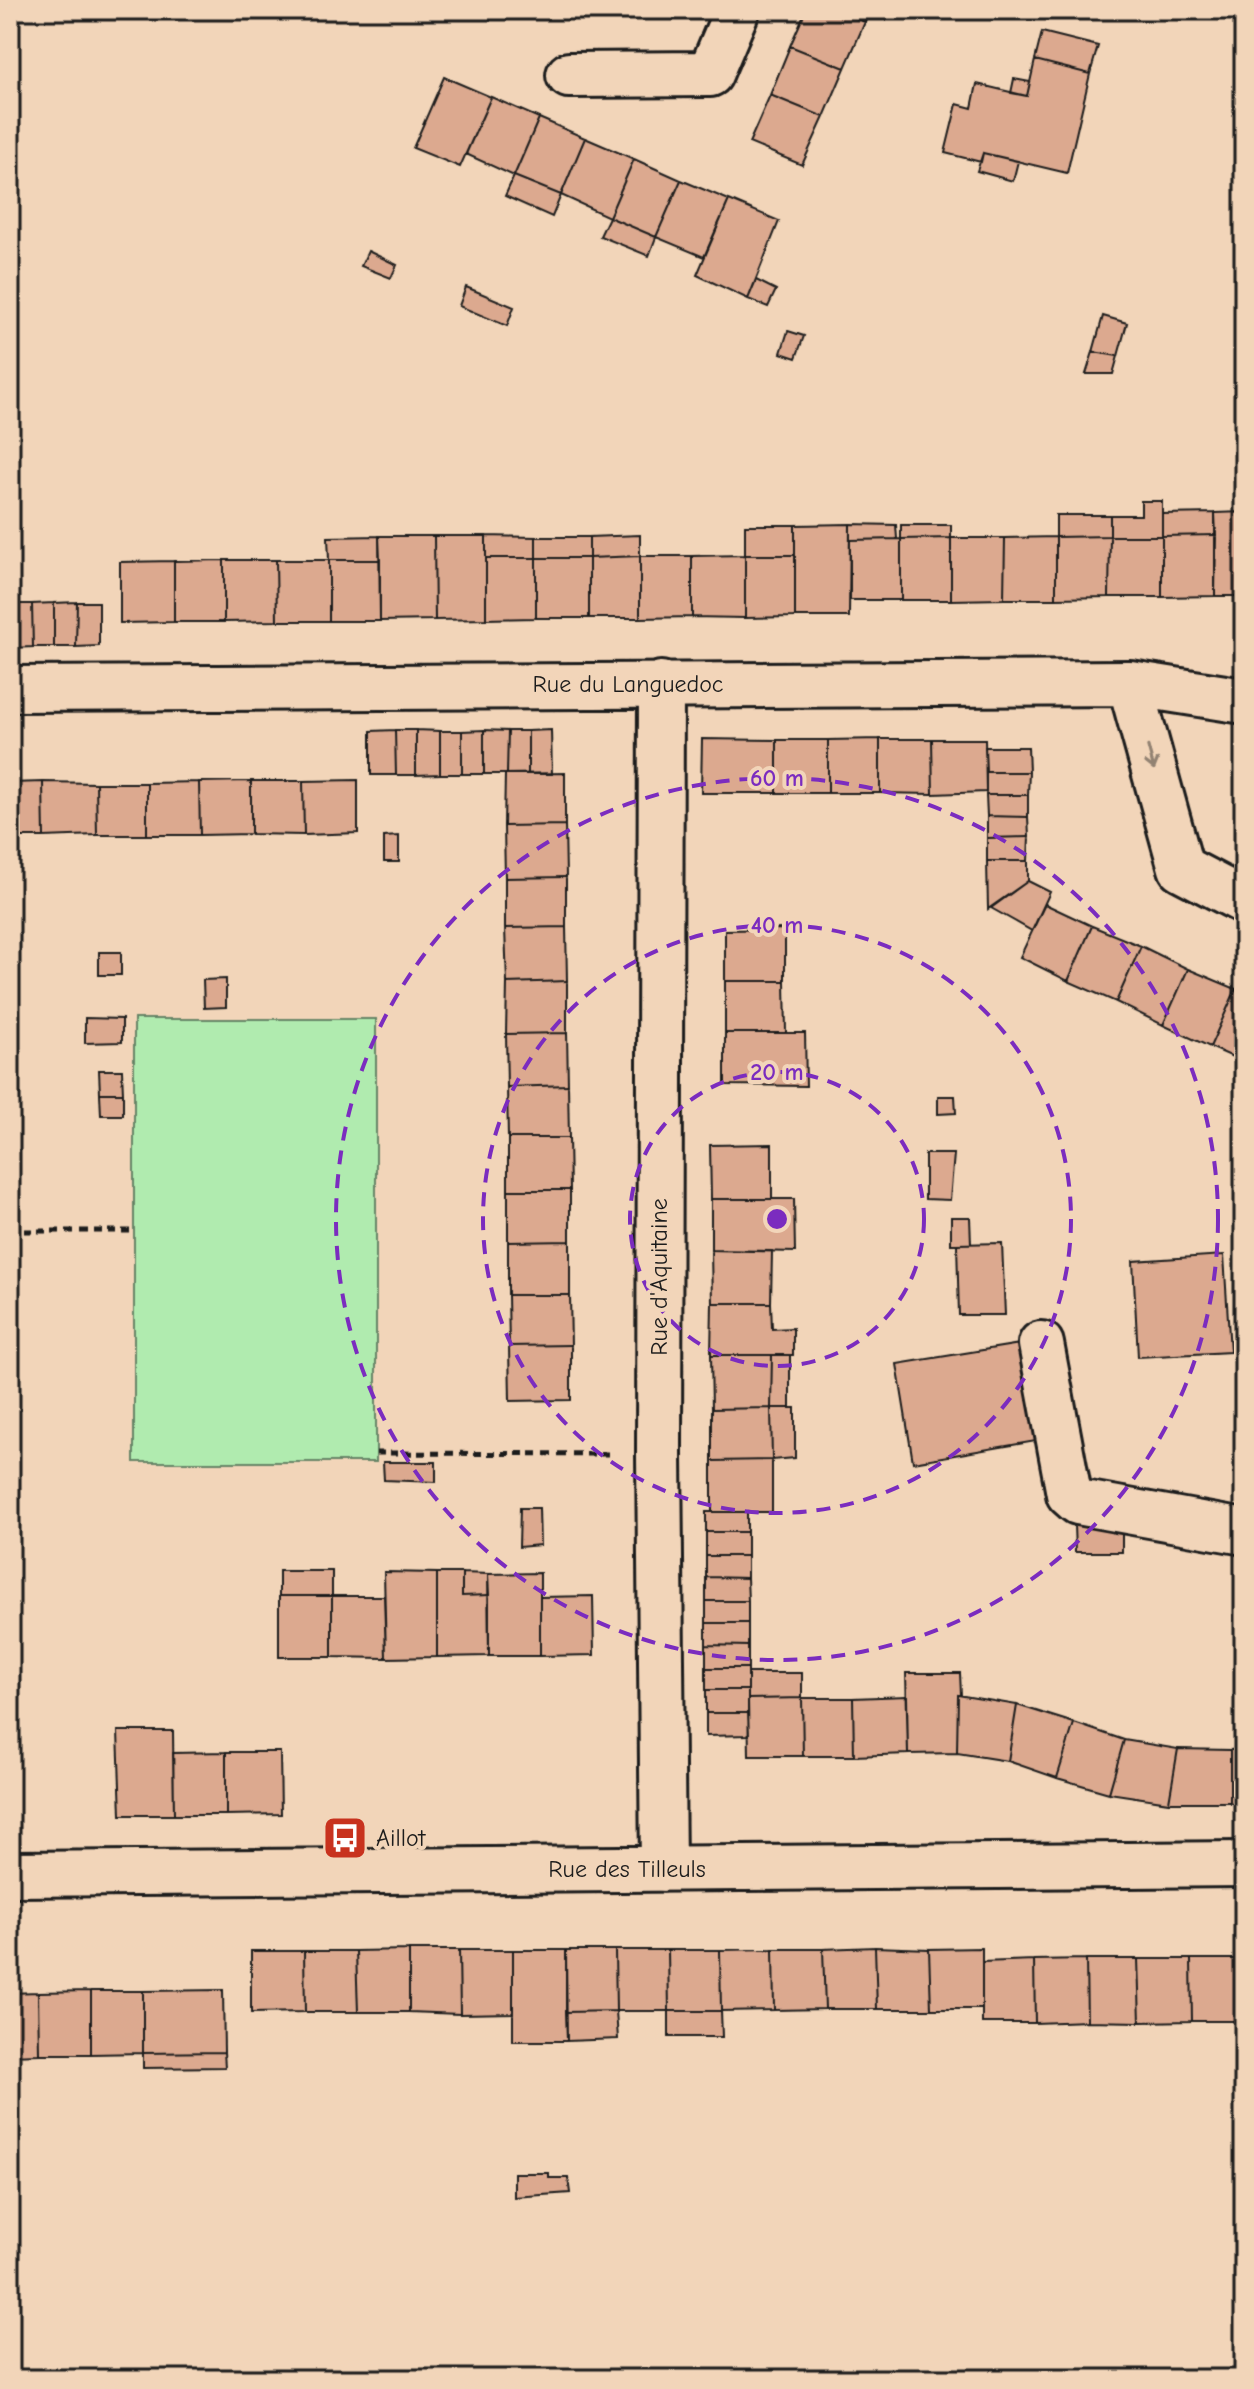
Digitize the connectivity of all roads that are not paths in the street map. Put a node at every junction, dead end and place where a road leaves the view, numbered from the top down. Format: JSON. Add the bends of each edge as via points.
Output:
{"nodes":[{"id":1,"x":737,"y":10,"type":"edge"},
{"id":2,"x":569,"y":75,"type":"dead end"},
{"id":3,"x":1130,"y":683,"type":"junction"},
{"id":4,"x":661,"y":684,"type":"junction"},
{"id":5,"x":10,"y":689,"type":"edge"},
{"id":6,"x":1244,"y":701,"type":"edge"},
{"id":7,"x":1244,"y":901,"type":"edge"},
{"id":8,"x":1041,"y":1344,"type":"dead end"},
{"id":9,"x":1244,"y":1532,"type":"edge"},
{"id":10,"x":1244,"y":1864,"type":"edge"},
{"id":11,"x":663,"y":1869,"type":"junction"},
{"id":12,"x":10,"y":1874,"type":"edge"}],
"edges":[{"from":1,"to":2,"type":"street","via":[[710,74]]},
{"from":3,"to":4,"type":"street","name":"Rue du Languedoc"},
{"from":3,"to":6,"type":"street","name":"Rue du Languedoc"},
{"from":3,"to":7,"type":"street","one_way":true,"via":[[1181,868]]},
{"from":4,"to":5,"type":"street","name":"Rue du Languedoc"},
{"from":4,"to":11,"type":"street","name":"Rue d'Aquitaine"},
{"from":8,"to":9,"type":"street","via":[[1069,1494],[1078,1502]]},
{"from":10,"to":11,"type":"street","name":"Rue des Tilleuls"},
{"from":11,"to":12,"type":"street","name":"Rue des Tilleuls"}]}
